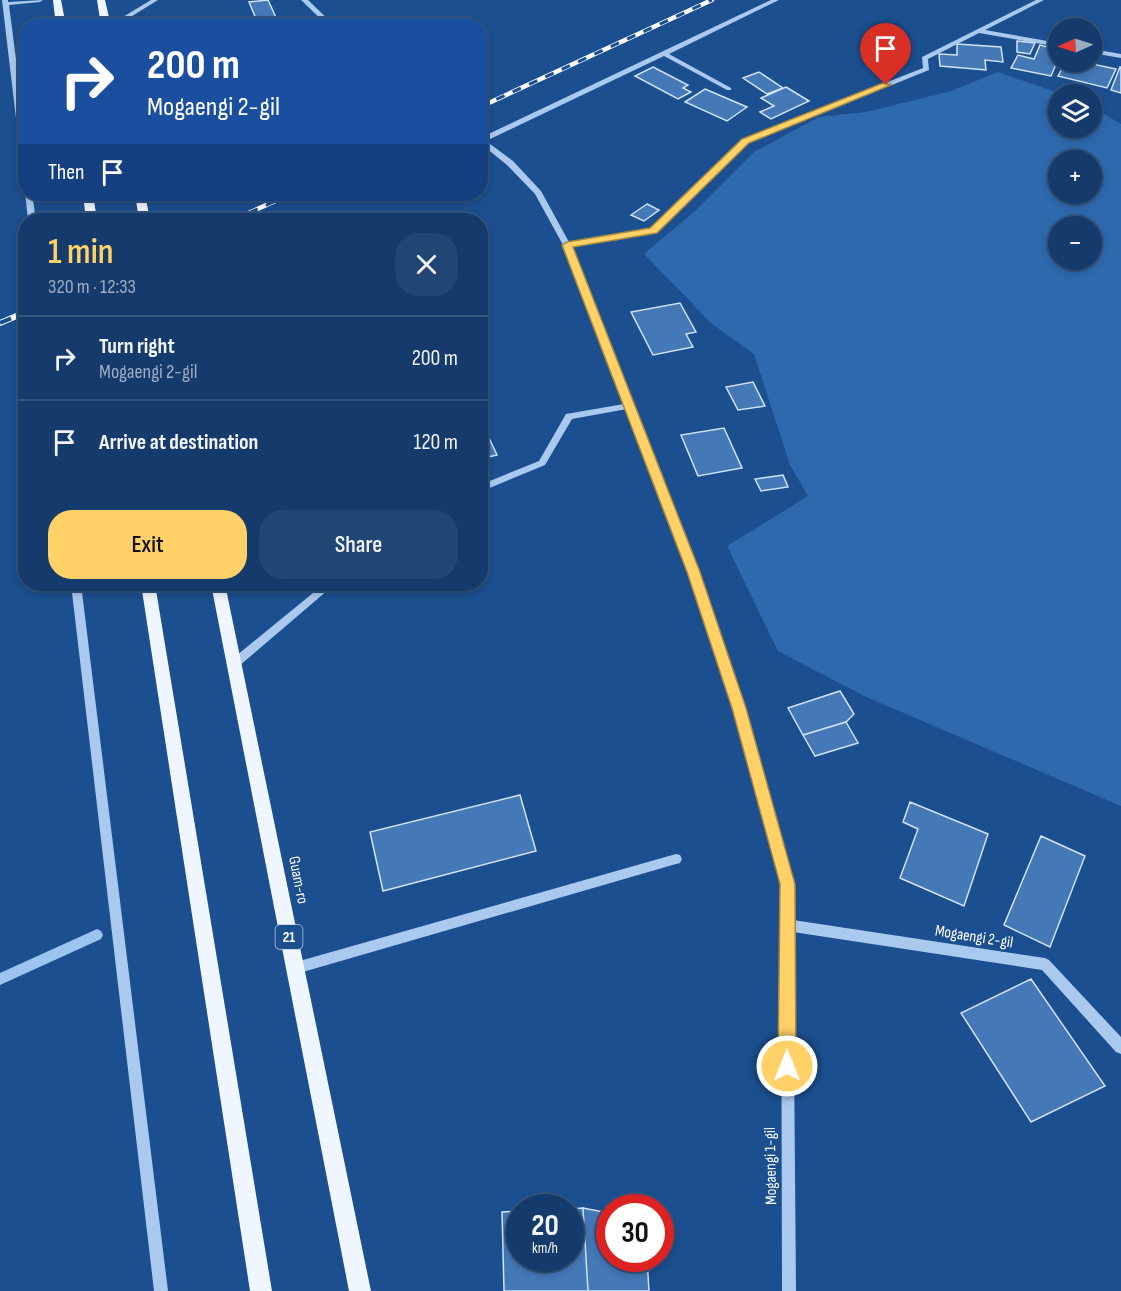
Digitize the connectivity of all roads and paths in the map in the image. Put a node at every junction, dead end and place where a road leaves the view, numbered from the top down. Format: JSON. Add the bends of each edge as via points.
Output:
{"nodes":[{"id":1,"x":40,"y":0,"type":"edge"},
{"id":2,"x":57,"y":0,"type":"edge"},
{"id":3,"x":101,"y":0,"type":"edge"},
{"id":4,"x":155,"y":0,"type":"edge"},
{"id":5,"x":304,"y":0,"type":"edge"},
{"id":6,"x":776,"y":0,"type":"edge"},
{"id":7,"x":1041,"y":0,"type":"edge"},
{"id":8,"x":5,"y":2,"type":"edge"},
{"id":9,"x":60,"y":18,"type":"edge"},
{"id":10,"x":104,"y":18,"type":"edge"},
{"id":11,"x":125,"y":18,"type":"edge"},
{"id":12,"x":324,"y":18,"type":"edge"},
{"id":13,"x":978,"y":31,"type":"junction"},
{"id":14,"x":1048,"y":43,"type":"edge"},
{"id":15,"x":663,"y":53,"type":"junction"},
{"id":16,"x":1102,"y":53,"type":"edge"},
{"id":17,"x":1121,"y":56,"type":"edge"},
{"id":18,"x":729,"y":89,"type":"dead end"},
{"id":19,"x":18,"y":105,"type":"edge"},
{"id":20,"x":488,"y":137,"type":"edge"},
{"id":21,"x":488,"y":146,"type":"edge"},
{"id":22,"x":567,"y":245,"type":"junction"},
{"id":23,"x":628,"y":406,"type":"junction"},
{"id":24,"x":488,"y":486,"type":"edge"},
{"id":25,"x":77,"y":591,"type":"edge"},
{"id":26,"x":149,"y":591,"type":"edge"},
{"id":27,"x":219,"y":591,"type":"edge"},
{"id":28,"x":321,"y":591,"type":"edge"},
{"id":29,"x":234,"y":663,"type":"junction"},
{"id":30,"x":676,"y":859,"type":"dead end"},
{"id":31,"x":787,"y":925,"type":"junction"},
{"id":32,"x":296,"y":968,"type":"junction"},
{"id":33,"x":1121,"y":1047,"type":"edge"},
{"id":34,"x":162,"y":1291,"type":"edge"},
{"id":35,"x":261,"y":1291,"type":"edge"},
{"id":36,"x":360,"y":1291,"type":"edge"},
{"id":37,"x":789,"y":1291,"type":"edge"}],
"edges":[{"from":1,"to":8,"type":"street"},
{"from":2,"to":9,"type":"main road"},
{"from":3,"to":10,"type":"main road"},
{"from":4,"to":11,"type":"street"},
{"from":5,"to":12,"type":"street"},
{"from":6,"to":15,"type":"street"},
{"from":7,"to":13,"type":"street"},
{"from":8,"to":19,"type":"street"},
{"from":13,"to":14,"type":"street"},
{"from":13,"to":22,"type":"street","via":[[924,58],[927,69],[746,141],[654,231]]},
{"from":15,"to":18,"type":"street"},
{"from":15,"to":20,"type":"street"},
{"from":16,"to":17,"type":"street"},
{"from":21,"to":22,"type":"street","name":"Mogaengi 1-gil","via":[[538,193]]},
{"from":22,"to":23,"type":"street","name":"Mogaengi 1-gil"},
{"from":23,"to":24,"type":"street","via":[[569,416],[542,463]]},
{"from":23,"to":31,"type":"street","name":"Mogaengi 1-gil","via":[[694,572],[739,708],[787,884]]},
{"from":25,"to":34,"type":"street"},
{"from":26,"to":35,"type":"main road"},
{"from":27,"to":29,"type":"main road","name":"Guam-ro","number":"21"},
{"from":28,"to":29,"type":"street"},
{"from":29,"to":32,"type":"main road","name":"Guam-ro","number":"21"},
{"from":30,"to":32,"type":"street"},
{"from":31,"to":33,"type":"street","name":"Mogaengi 2-gil","via":[[1045,964]]},
{"from":31,"to":37,"type":"street","name":"Mogaengi 1-gil"},
{"from":32,"to":36,"type":"main road","name":"Guam-ro","number":"21"}]}
